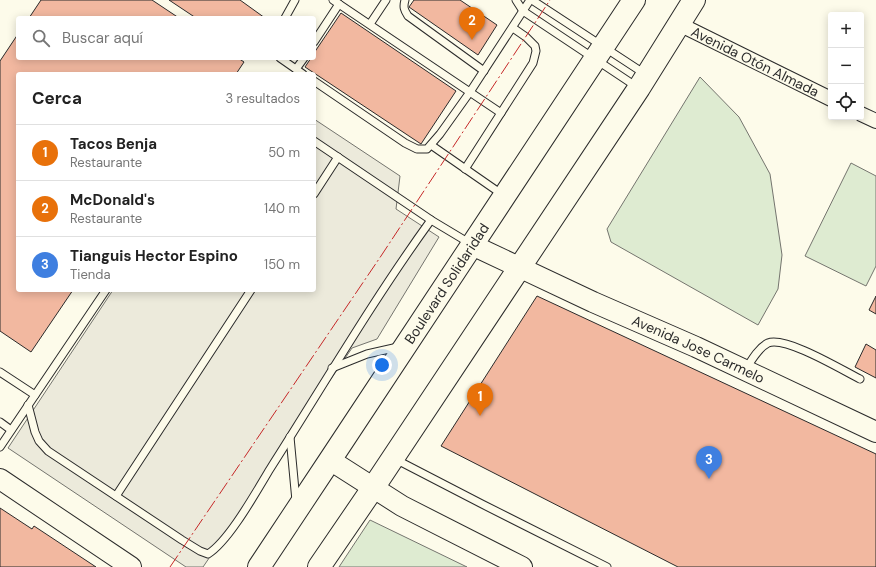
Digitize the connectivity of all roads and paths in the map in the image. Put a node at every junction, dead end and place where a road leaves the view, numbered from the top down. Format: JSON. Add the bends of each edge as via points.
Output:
{"nodes":[{"id":1,"x":295,"y":0,"type":"edge"},
{"id":2,"x":386,"y":0,"type":"edge"},
{"id":3,"x":405,"y":0,"type":"edge"},
{"id":4,"x":516,"y":0,"type":"edge"},
{"id":5,"x":531,"y":0,"type":"edge"},
{"id":6,"x":634,"y":0,"type":"edge"},
{"id":7,"x":694,"y":0,"type":"edge"},
{"id":8,"x":336,"y":2,"type":"edge"},
{"id":9,"x":524,"y":11,"type":"junction"},
{"id":10,"x":286,"y":16,"type":"edge"},
{"id":11,"x":370,"y":24,"type":"junction"},
{"id":12,"x":678,"y":24,"type":"junction"},
{"id":13,"x":513,"y":28,"type":"junction"},
{"id":14,"x":316,"y":38,"type":"edge"},
{"id":15,"x":600,"y":53,"type":"junction"},
{"id":16,"x":283,"y":60,"type":"edge"},
{"id":17,"x":303,"y":60,"type":"edge"},
{"id":18,"x":296,"y":69,"type":"junction"},
{"id":19,"x":484,"y":71,"type":"junction"},
{"id":20,"x":300,"y":72,"type":"edge"},
{"id":21,"x":316,"y":82,"type":"edge"},
{"id":22,"x":643,"y":82,"type":"junction"},
{"id":23,"x":470,"y":92,"type":"junction"},
{"id":24,"x":828,"y":98,"type":"edge"},
{"id":25,"x":501,"y":113,"type":"junction"},
{"id":26,"x":864,"y":116,"type":"edge"},
{"id":27,"x":876,"y":122,"type":"edge"},
{"id":28,"x":316,"y":142,"type":"edge"},
{"id":29,"x":431,"y":145,"type":"junction"},
{"id":30,"x":338,"y":157,"type":"junction"},
{"id":31,"x":465,"y":169,"type":"junction"},
{"id":32,"x":316,"y":191,"type":"edge"},
{"id":33,"x":504,"y":196,"type":"junction"},
{"id":34,"x":431,"y":220,"type":"junction"},
{"id":35,"x":472,"y":245,"type":"junction"},
{"id":36,"x":520,"y":267,"type":"junction"},
{"id":37,"x":105,"y":292,"type":"edge"},
{"id":38,"x":250,"y":292,"type":"edge"},
{"id":39,"x":406,"y":346,"type":"junction"},
{"id":40,"x":332,"y":368,"type":"junction"},
{"id":41,"x":744,"y":371,"type":"junction"},
{"id":42,"x":0,"y":372,"type":"edge"},
{"id":43,"x":860,"y":379,"type":"dead end"},
{"id":44,"x":35,"y":395,"type":"junction"},
{"id":45,"x":28,"y":405,"type":"junction"},
{"id":46,"x":0,"y":422,"type":"edge"},
{"id":47,"x":11,"y":430,"type":"junction"},
{"id":48,"x":876,"y":432,"type":"edge"},
{"id":49,"x":290,"y":437,"type":"junction"},
{"id":50,"x":0,"y":447,"type":"edge"},
{"id":51,"x":392,"y":458,"type":"junction"},
{"id":52,"x":330,"y":460,"type":"junction"},
{"id":53,"x":0,"y":479,"type":"edge"},
{"id":54,"x":373,"y":488,"type":"junction"},
{"id":55,"x":116,"y":496,"type":"junction"},
{"id":56,"x":297,"y":511,"type":"junction"},
{"id":57,"x":131,"y":567,"type":"edge"},
{"id":58,"x":259,"y":567,"type":"edge"},
{"id":59,"x":319,"y":567,"type":"edge"},
{"id":60,"x":522,"y":567,"type":"edge"},
{"id":61,"x":607,"y":567,"type":"edge"}],
"edges":[{"from":1,"to":10,"type":"lane"},
{"from":2,"to":11,"type":"lane"},
{"from":3,"to":19,"type":"lane","via":[[404,11],[408,16]]},
{"from":4,"to":9,"type":"lane"},
{"from":5,"to":9,"type":"lane"},
{"from":5,"to":15,"type":"lane"},
{"from":6,"to":15,"type":"main road","name":"Boulevard Solidaridad"},
{"from":7,"to":12,"type":"main road"},
{"from":8,"to":11,"type":"lane"},
{"from":8,"to":14,"type":"lane"},
{"from":9,"to":13,"type":"lane"},
{"from":9,"to":15,"type":"lane"},
{"from":11,"to":23,"type":"lane"},
{"from":12,"to":22,"type":"main road"},
{"from":12,"to":24,"type":"street","name":"Avenida Otón Almada"},
{"from":13,"to":19,"type":"lane"},
{"from":13,"to":25,"type":"lane","via":[[535,46],[535,57]]},
{"from":15,"to":22,"type":"lane"},
{"from":15,"to":22,"type":"lane"},
{"from":15,"to":33,"type":"main road","name":"Boulevard Solidaridad"},
{"from":16,"to":18,"type":"lane"},
{"from":17,"to":18,"type":"lane"},
{"from":18,"to":20,"type":"lane"},
{"from":19,"to":23,"type":"lane"},
{"from":21,"to":29,"type":"lane","via":[[409,145],[422,150]]},
{"from":22,"to":36,"type":"main road"},
{"from":23,"to":25,"type":"lane"},
{"from":23,"to":29,"type":"lane"},
{"from":25,"to":31,"type":"lane"},
{"from":26,"to":27,"type":"street"},
{"from":28,"to":30,"type":"lane"},
{"from":29,"to":31,"type":"lane"},
{"from":30,"to":32,"type":"lane"},
{"from":30,"to":34,"type":"lane"},
{"from":31,"to":33,"type":"lane"},
{"from":33,"to":35,"type":"main road","name":"Boulevard Solidaridad"},
{"from":34,"to":35,"type":"lane"},
{"from":34,"to":40,"type":"lane"},
{"from":35,"to":36,"type":"street","name":"Avenida Jose Carmelo"},
{"from":35,"to":39,"type":"main road","name":"Boulevard Solidaridad"},
{"from":36,"to":41,"type":"street","name":"Avenida Jose Carmelo"},
{"from":36,"to":51,"type":"main road"},
{"from":37,"to":44,"type":"lane"},
{"from":38,"to":55,"type":"lane"},
{"from":39,"to":40,"type":"lane","via":[[367,354]]},
{"from":39,"to":52,"type":"main road","name":"Boulevard Solidaridad"},
{"from":40,"to":49,"type":"lane"},
{"from":41,"to":43,"type":"lane","via":[[760,350],[773,342],[793,346]]},
{"from":41,"to":48,"type":"street","name":"Avenida Jose Carmelo"},
{"from":42,"to":44,"type":"lane"},
{"from":44,"to":45,"type":"lane"},
{"from":45,"to":47,"type":"lane"},
{"from":45,"to":55,"type":"lane","via":[[35,432],[48,451]]},
{"from":46,"to":47,"type":"lane"},
{"from":47,"to":50,"type":"lane"},
{"from":49,"to":55,"type":"lane","via":[[233,528],[215,550],[208,554],[182,540]]},
{"from":49,"to":56,"type":"lane"},
{"from":51,"to":54,"type":"main road"},
{"from":51,"to":61,"type":"lane"},
{"from":52,"to":54,"type":"street"},
{"from":52,"to":56,"type":"main road","name":"Boulevard Solidaridad"},
{"from":53,"to":57,"type":"street"},
{"from":54,"to":59,"type":"main road"},
{"from":54,"to":60,"type":"street","via":[[402,506]]},
{"from":56,"to":58,"type":"main road","name":"Boulevard Solidaridad"}]}
